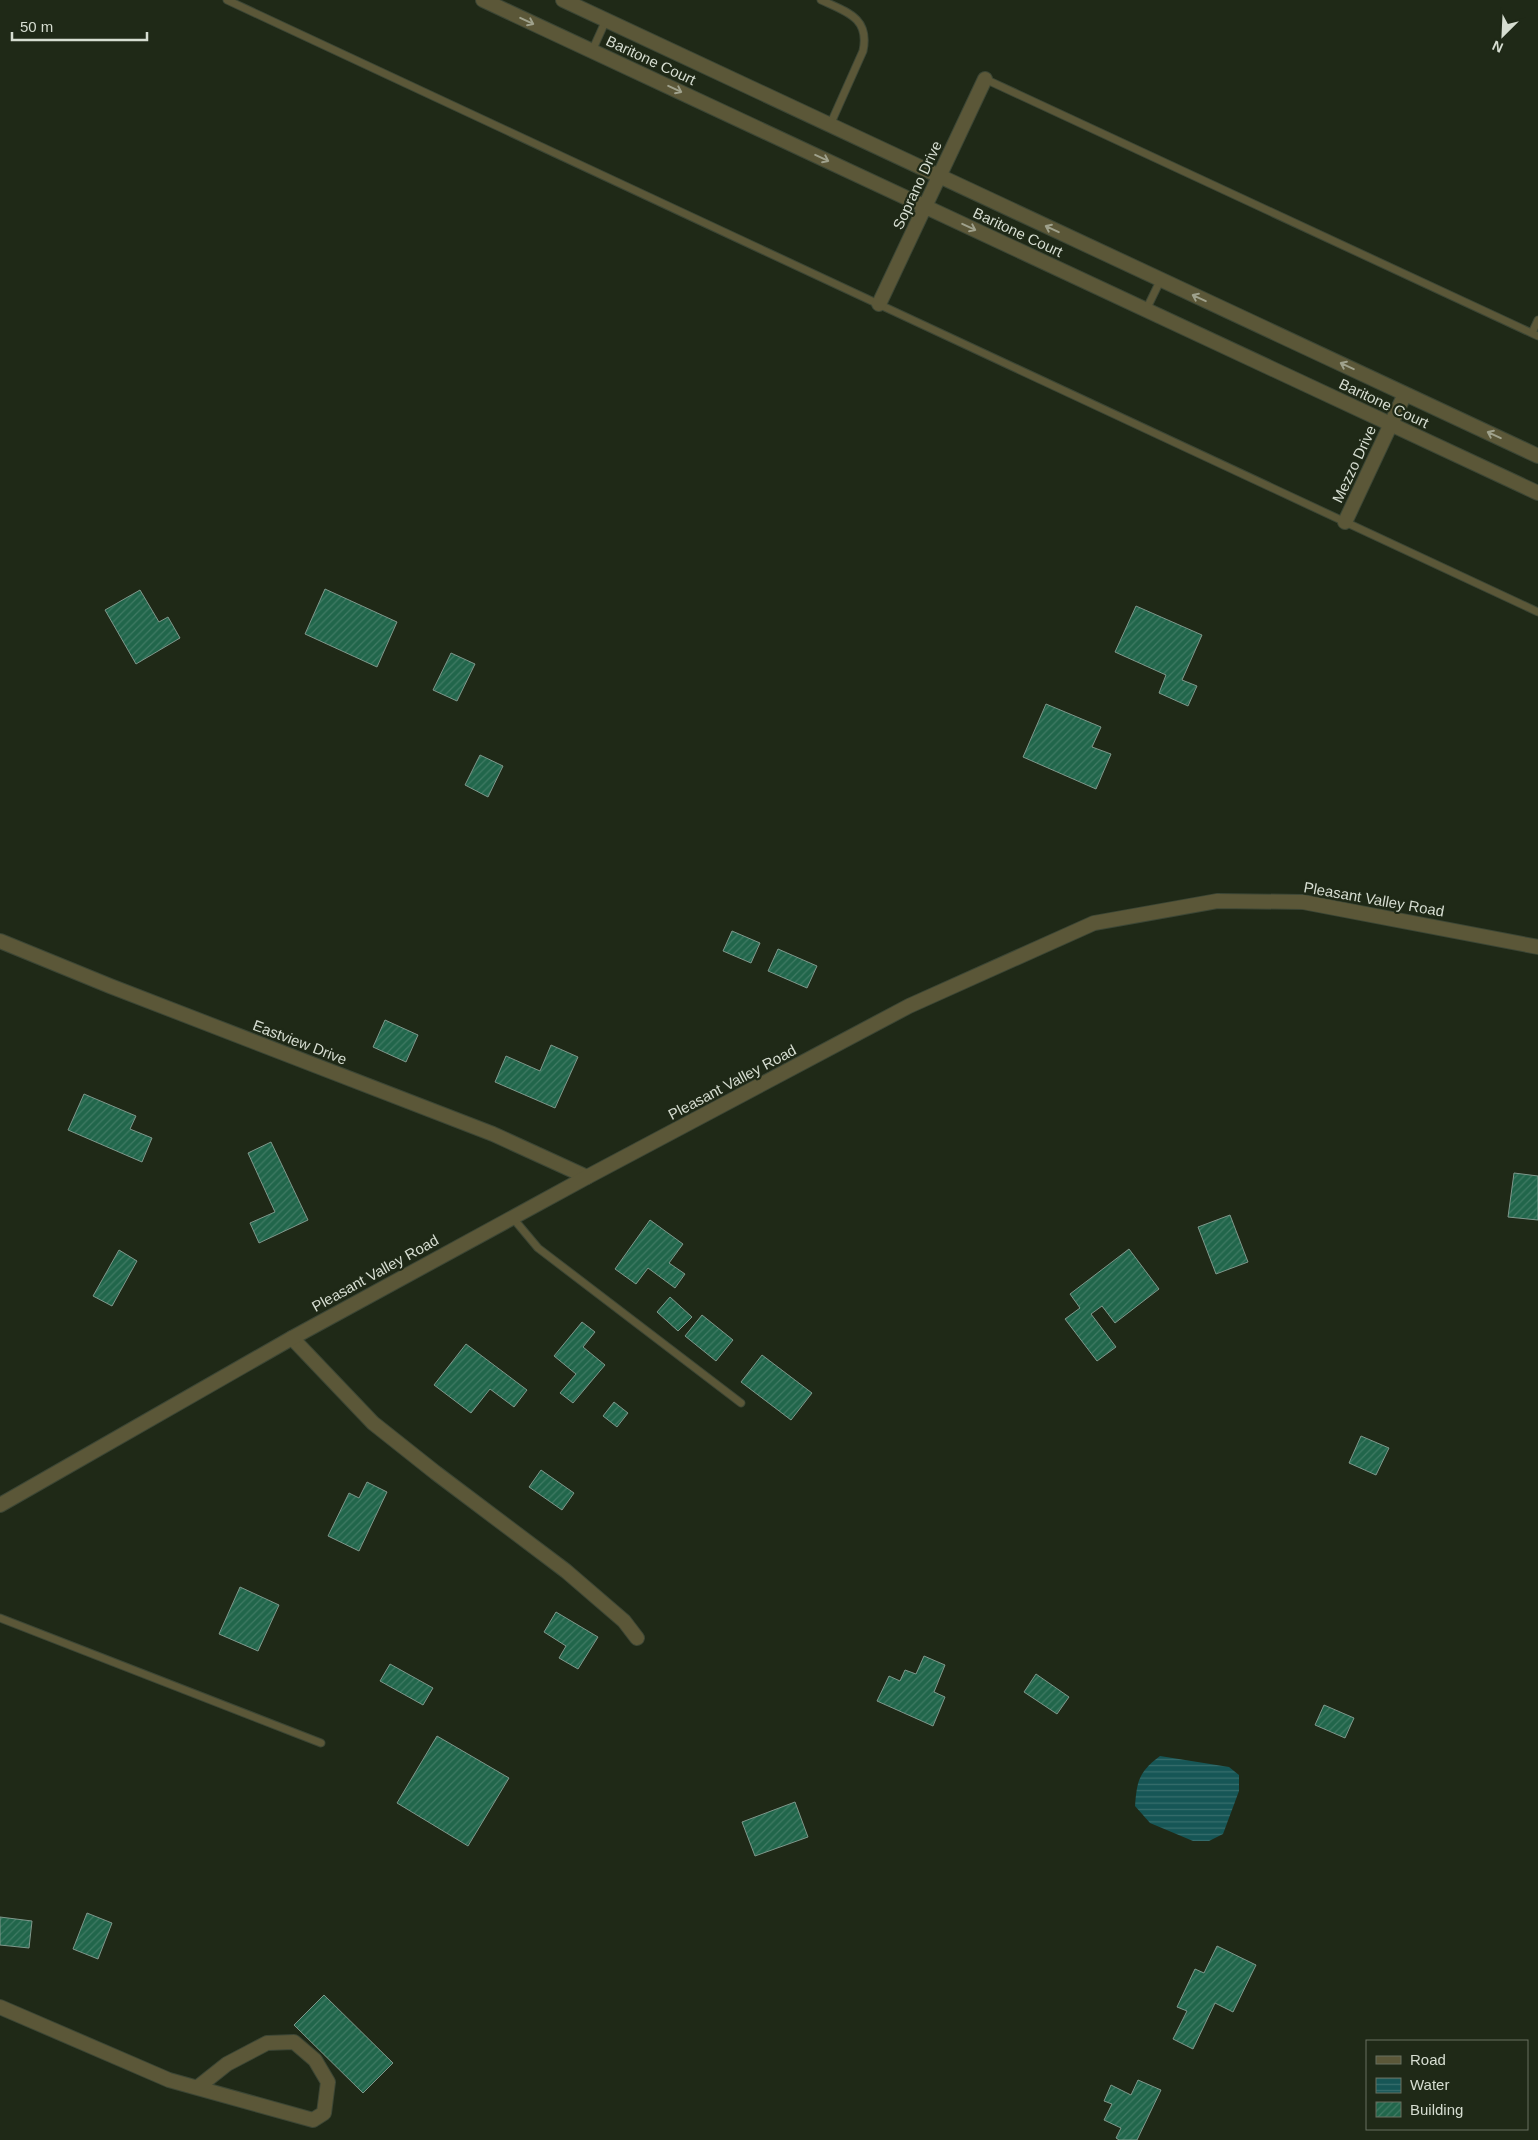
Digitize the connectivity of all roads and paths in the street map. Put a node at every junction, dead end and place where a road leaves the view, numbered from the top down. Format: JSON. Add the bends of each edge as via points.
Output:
{"nodes":[{"id":1,"x":227,"y":0,"type":"edge"},
{"id":2,"x":483,"y":0,"type":"edge"},
{"id":3,"x":563,"y":0,"type":"edge"},
{"id":4,"x":822,"y":0,"type":"edge"},
{"id":5,"x":606,"y":20,"type":"junction"},
{"id":6,"x":592,"y":51,"type":"junction"},
{"id":7,"x":984,"y":79,"type":"joint"},
{"id":8,"x":830,"y":125,"type":"junction"},
{"id":9,"x":939,"y":176,"type":"junction"},
{"id":10,"x":925,"y":206,"type":"junction"},
{"id":11,"x":1160,"y":280,"type":"junction"},
{"id":12,"x":879,"y":304,"type":"junction"},
{"id":13,"x":1146,"y":310,"type":"junction"},
{"id":14,"x":1538,"y":320,"type":"edge"},
{"id":15,"x":1535,"y":334,"type":"edge"},
{"id":16,"x":1405,"y":394,"type":"junction"},
{"id":17,"x":1391,"y":424,"type":"junction"},
{"id":18,"x":1538,"y":456,"type":"edge"},
{"id":19,"x":1538,"y":493,"type":"edge"},
{"id":20,"x":1346,"y":522,"type":"junction"},
{"id":21,"x":1538,"y":612,"type":"edge"},
{"id":22,"x":0,"y":940,"type":"edge"},
{"id":23,"x":1538,"y":946,"type":"edge"},
{"id":24,"x":586,"y":1177,"type":"junction"},
{"id":25,"x":512,"y":1217,"type":"junction"},
{"id":26,"x":292,"y":1338,"type":"junction"},
{"id":27,"x":741,"y":1403,"type":"dead end"},
{"id":28,"x":0,"y":1505,"type":"edge"},
{"id":29,"x":0,"y":1618,"type":"edge"},
{"id":30,"x":637,"y":1638,"type":"dead end"},
{"id":31,"x":321,"y":1743,"type":"dead end"},
{"id":32,"x":0,"y":2007,"type":"edge"},
{"id":33,"x":198,"y":2087,"type":"junction"}],
"edges":[{"from":1,"to":12,"type":"lane"},
{"from":2,"to":6,"type":"street","name":"Baritone Court","one_way":true},
{"from":3,"to":5,"type":"street","name":"Baritone Court"},
{"from":4,"to":8,"type":"lane","via":[[851,14],[864,30],[865,41]]},
{"from":5,"to":6,"type":"lane"},
{"from":5,"to":8,"type":"street","name":"Baritone Court"},
{"from":6,"to":10,"type":"street","name":"Baritone Court","one_way":true},
{"from":7,"to":9,"type":"street","name":"Soprano Drive"},
{"from":7,"to":15,"type":"lane"},
{"from":8,"to":9,"type":"street","name":"Baritone Court"},
{"from":9,"to":10,"type":"street","name":"Soprano Drive"},
{"from":11,"to":9,"type":"street","name":"Baritone Court","one_way":true},
{"from":10,"to":12,"type":"street","name":"Soprano Drive"},
{"from":10,"to":13,"type":"street","name":"Baritone Court","one_way":true},
{"from":11,"to":13,"type":"lane"},
{"from":16,"to":11,"type":"street","name":"Baritone Court","one_way":true},
{"from":12,"to":20,"type":"lane"},
{"from":13,"to":17,"type":"street","name":"Baritone Court"},
{"from":14,"to":15,"type":"lane"},
{"from":16,"to":17,"type":"street","name":"Mezzo Drive"},
{"from":18,"to":16,"type":"street","name":"Baritone Court","one_way":true},
{"from":17,"to":19,"type":"street","name":"Baritone Court"},
{"from":17,"to":20,"type":"street","name":"Mezzo Drive"},
{"from":20,"to":21,"type":"lane"},
{"from":22,"to":24,"type":"street","name":"Eastview Drive","via":[[110,986],[493,1134]]},
{"from":23,"to":24,"type":"street","name":"Pleasant Valley Road","via":[[1304,902],[1217,902],[1094,923],[909,1006]]},
{"from":24,"to":25,"type":"street","name":"Pleasant Valley Road"},
{"from":25,"to":26,"type":"street","name":"Pleasant Valley Road"},
{"from":25,"to":27,"type":"lane","via":[[538,1248]]},
{"from":26,"to":28,"type":"street","name":"Pleasant Valley Road"},
{"from":26,"to":30,"type":"street","via":[[373,1423],[566,1571],[624,1621]]},
{"from":29,"to":31,"type":"lane"},
{"from":32,"to":33,"type":"street","via":[[170,2080]]},
{"from":33,"to":33,"type":"street","via":[[227,2064],[267,2043],[294,2042],[315,2060],[328,2082],[324,2113],[313,2120]]}]}
